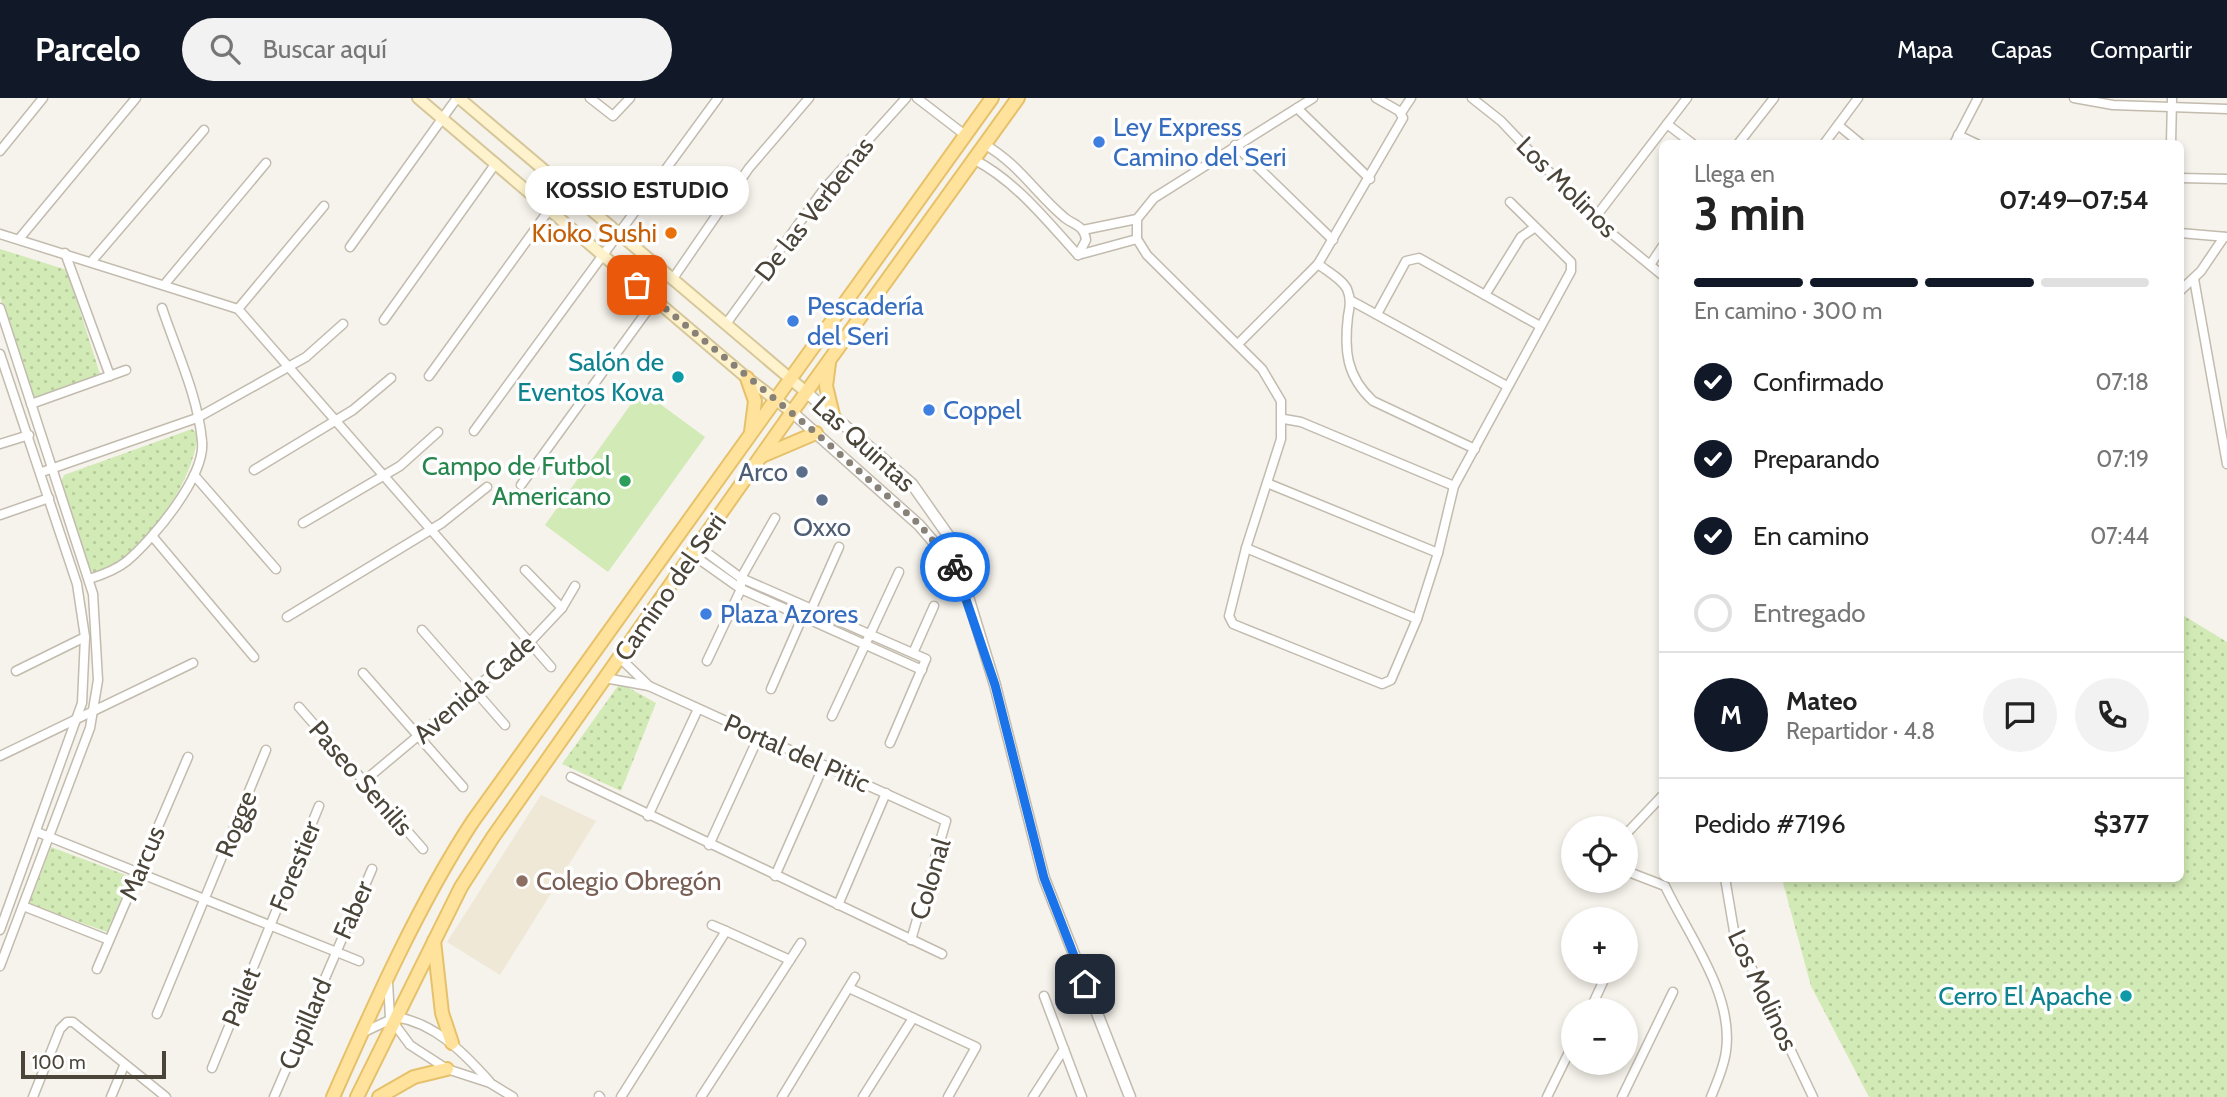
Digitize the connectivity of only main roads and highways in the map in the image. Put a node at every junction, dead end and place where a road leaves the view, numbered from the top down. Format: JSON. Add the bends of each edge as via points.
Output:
{"nodes":[{"id":1,"x":418,"y":98,"type":"edge"},
{"id":2,"x":458,"y":98,"type":"edge"},
{"id":3,"x":992,"y":98,"type":"edge"},
{"id":4,"x":1018,"y":98,"type":"edge"},
{"id":5,"x":829,"y":362,"type":"junction"},
{"id":6,"x":747,"y":378,"type":"junction"},
{"id":7,"x":789,"y":379,"type":"junction"},
{"id":8,"x":806,"y":392,"type":"junction"},
{"id":9,"x":776,"y":399,"type":"junction"},
{"id":10,"x":792,"y":412,"type":"junction"},
{"id":11,"x":833,"y":415,"type":"road end"},
{"id":12,"x":751,"y":433,"type":"junction"},
{"id":13,"x":816,"y":433,"type":"road end"},
{"id":14,"x":761,"y":456,"type":"junction"},
{"id":15,"x":434,"y":940,"type":"junction"},
{"id":16,"x":452,"y":1043,"type":"road end"},
{"id":17,"x":453,"y":1071,"type":"road end"},
{"id":18,"x":333,"y":1097,"type":"edge"},
{"id":19,"x":357,"y":1097,"type":"edge"},
{"id":20,"x":379,"y":1097,"type":"edge"}],
"edges":[{"from":1,"to":6,"type":"main road"},
{"from":2,"to":7,"type":"main road"},
{"from":3,"to":7,"type":"main road","name":"Camino del Seri"},
{"from":4,"to":5,"type":"main road","name":"Camino del Seri"},
{"from":5,"to":8,"type":"main road","name":"Camino del Seri"},
{"from":5,"to":11,"type":"main road","via":[[826,386]]},
{"from":6,"to":9,"type":"main road"},
{"from":6,"to":12,"type":"main road","via":[[755,401]]},
{"from":7,"to":8,"type":"main road"},
{"from":7,"to":9,"type":"main road","name":"Camino del Seri"},
{"from":8,"to":10,"type":"main road","name":"Camino del Seri"},
{"from":9,"to":10,"type":"main road"},
{"from":9,"to":12,"type":"main road","name":"Camino del Seri"},
{"from":10,"to":14,"type":"main road","name":"Camino del Seri"},
{"from":12,"to":18,"type":"main road","name":"Camino del Seri","via":[[473,821],[388,980]]},
{"from":13,"to":14,"type":"main road"},
{"from":14,"to":15,"type":"main road","name":"Camino del Seri","via":[[493,837]]},
{"from":15,"to":16,"type":"main road","via":[[442,1013]]},
{"from":15,"to":19,"type":"main road","name":"Camino del Seri"},
{"from":17,"to":20,"type":"main road","via":[[414,1077]]}]}
